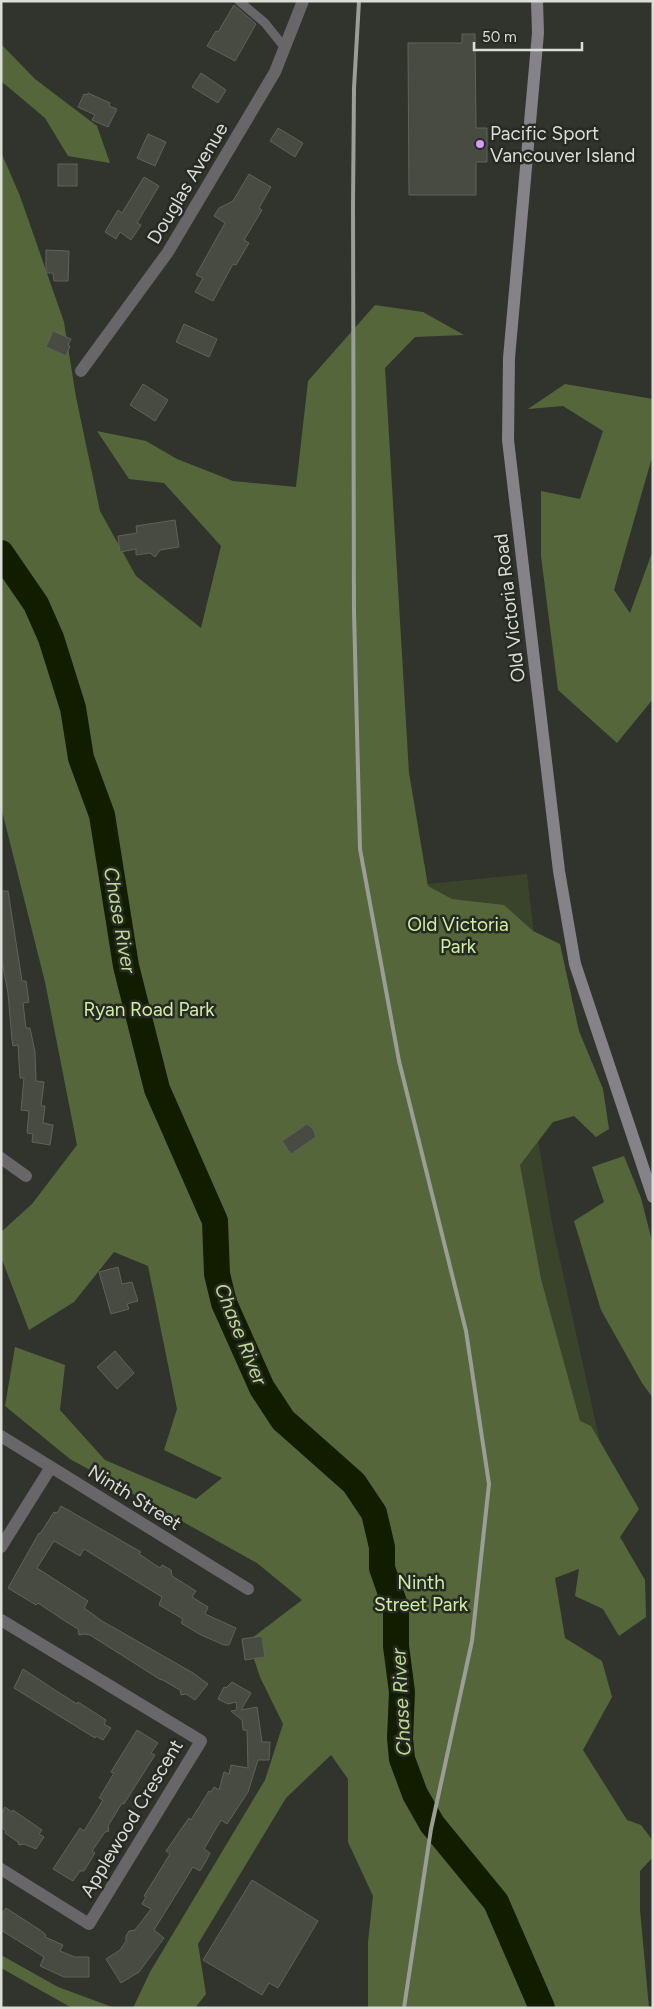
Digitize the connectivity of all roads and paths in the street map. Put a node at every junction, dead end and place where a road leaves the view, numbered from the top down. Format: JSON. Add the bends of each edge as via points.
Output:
{"nodes":[{"id":1,"x":240,"y":1,"type":"edge"},
{"id":2,"x":303,"y":1,"type":"edge"},
{"id":3,"x":537,"y":1,"type":"edge"},
{"id":4,"x":285,"y":48,"type":"junction"},
{"id":5,"x":81,"y":371,"type":"dead end"},
{"id":6,"x":1,"y":1158,"type":"edge"},
{"id":7,"x":26,"y":1176,"type":"dead end"},
{"id":8,"x":653,"y":1197,"type":"edge"},
{"id":9,"x":1,"y":1436,"type":"edge"},
{"id":10,"x":51,"y":1467,"type":"junction"},
{"id":11,"x":1,"y":1547,"type":"edge"},
{"id":12,"x":248,"y":1589,"type":"dead end"},
{"id":13,"x":1,"y":1620,"type":"edge"},
{"id":14,"x":1,"y":1869,"type":"edge"}],
"edges":[{"from":1,"to":4,"type":"lane","via":[[265,23]]},
{"from":2,"to":4,"type":"street","name":"Douglas Avenue"},
{"from":3,"to":8,"type":"street","name":"Old Victoria Road","via":[[538,32],[509,358],[508,440],[559,871],[575,964]]},
{"from":4,"to":5,"type":"street","name":"Douglas Avenue","via":[[275,72],[168,252]]},
{"from":6,"to":7,"type":"street"},
{"from":9,"to":10,"type":"street","name":"Ninth Street"},
{"from":10,"to":11,"type":"street"},
{"from":10,"to":12,"type":"street","name":"Ninth Street"},
{"from":13,"to":14,"type":"street","name":"Applewood Crescent","via":[[201,1741],[89,1924]]}]}
